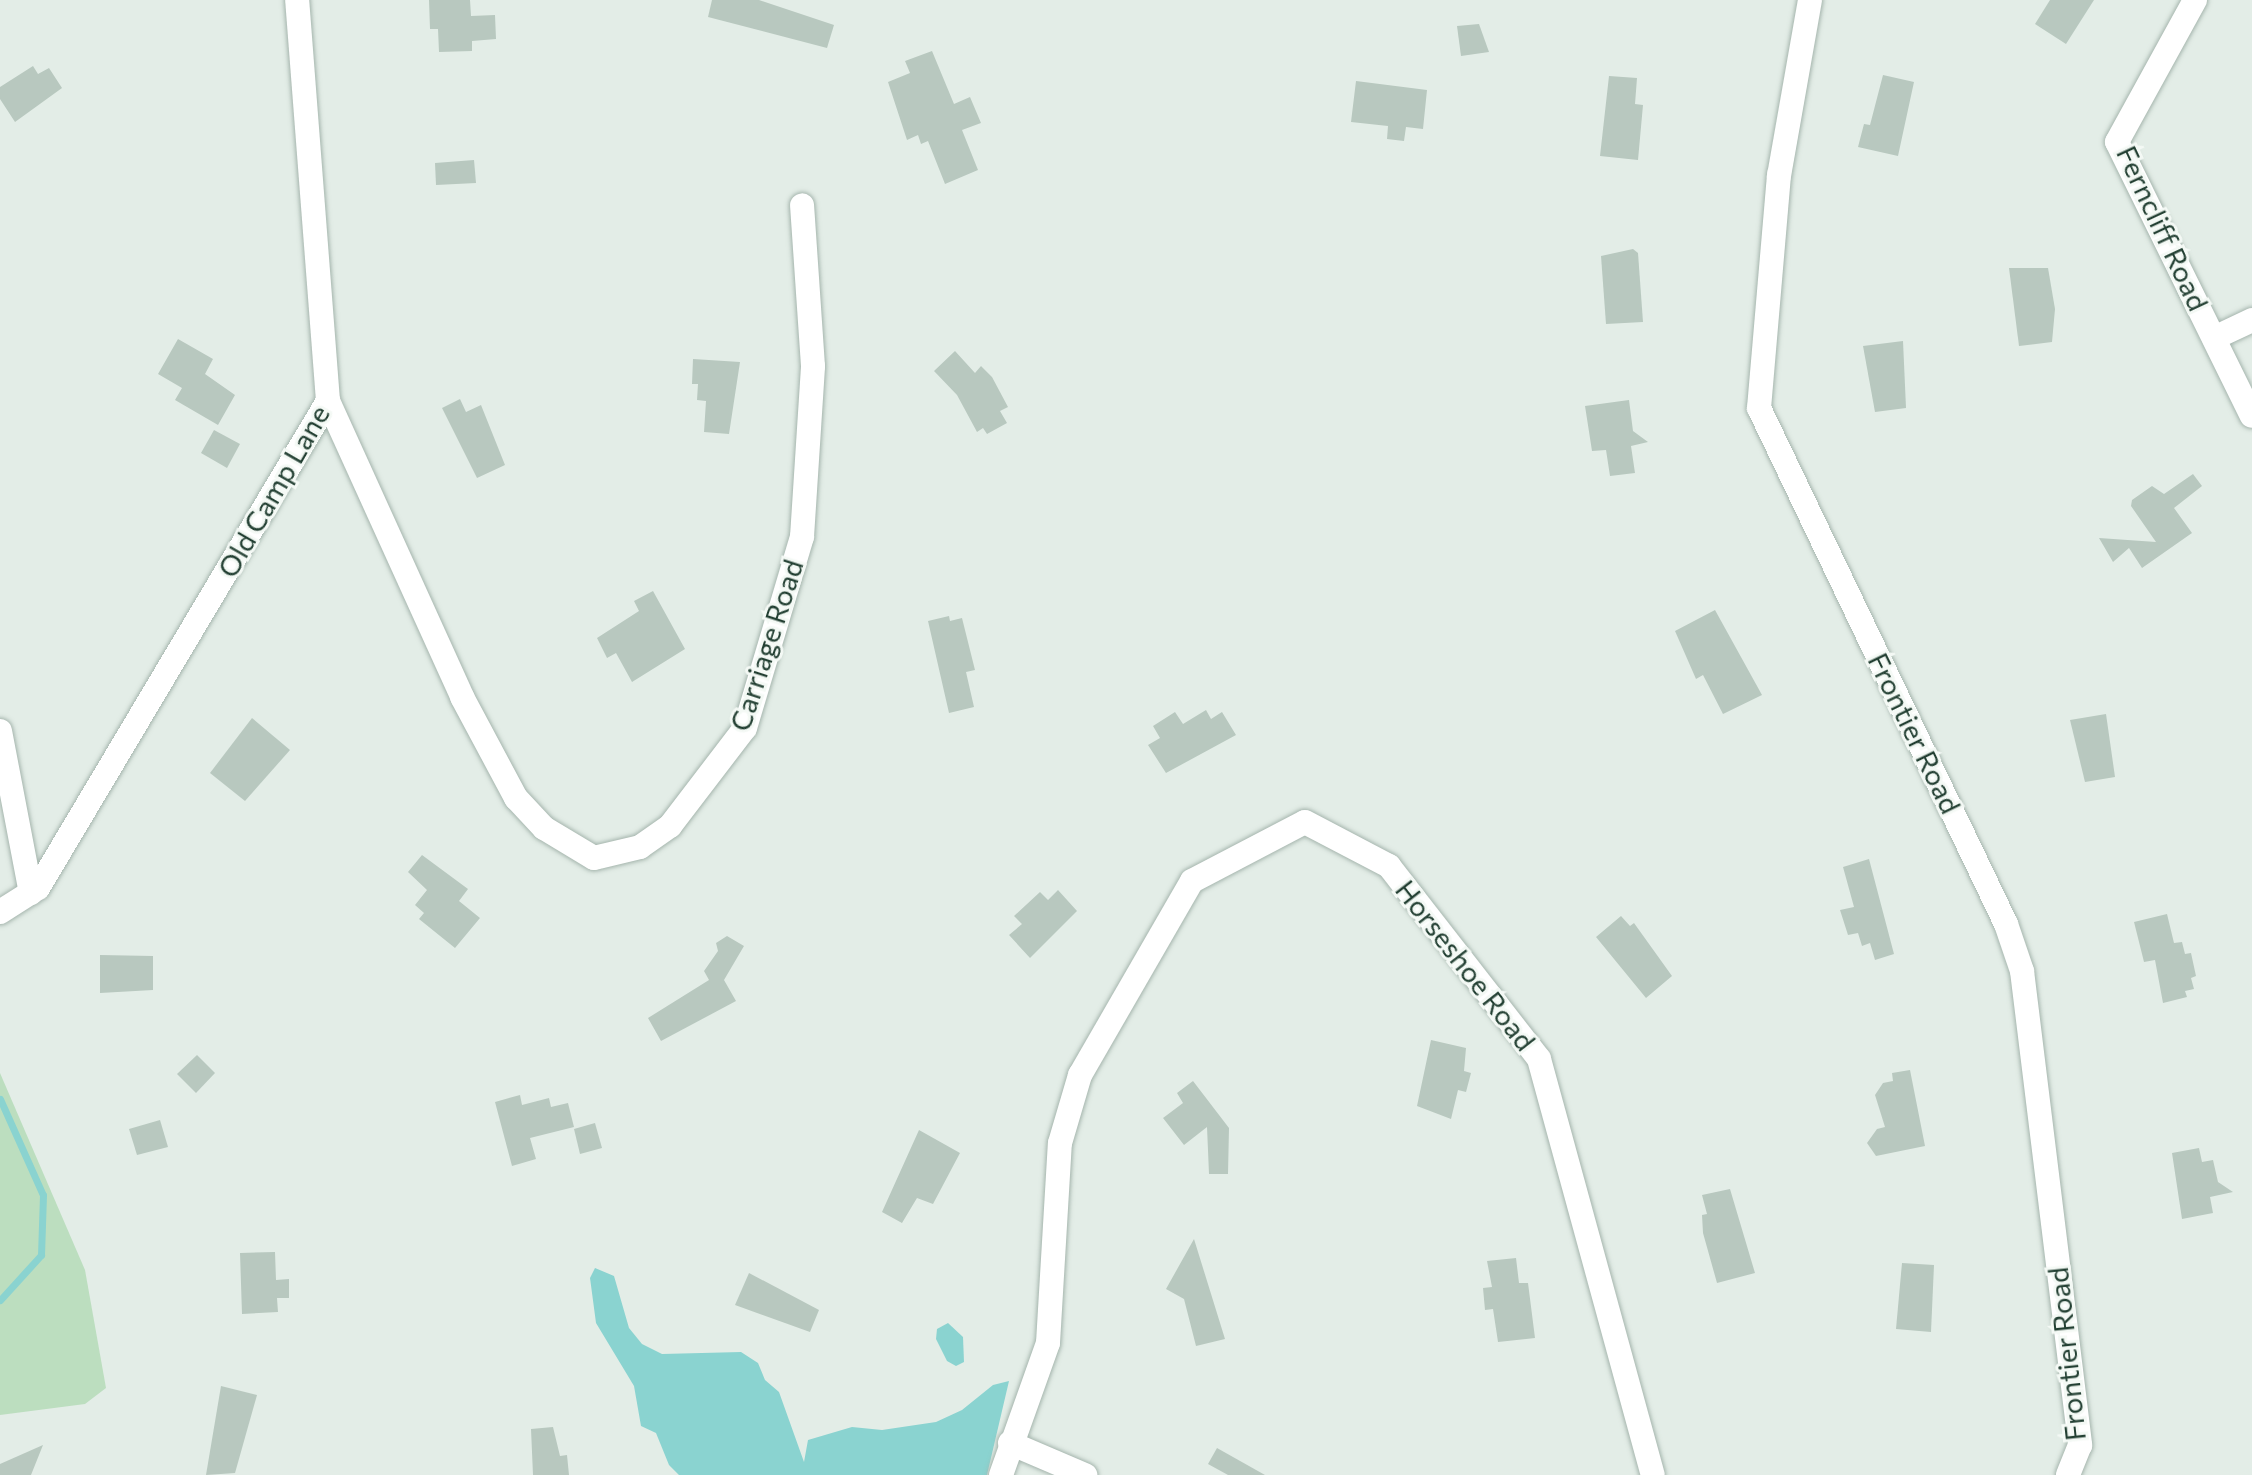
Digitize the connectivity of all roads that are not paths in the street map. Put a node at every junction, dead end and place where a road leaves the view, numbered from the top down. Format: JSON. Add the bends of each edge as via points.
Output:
{"nodes":[{"id":1,"x":297,"y":0,"type":"edge"},
{"id":2,"x":1810,"y":0,"type":"edge"},
{"id":3,"x":2195,"y":0,"type":"edge"},
{"id":4,"x":802,"y":205,"type":"dead end"},
{"id":5,"x":2252,"y":320,"type":"edge"},
{"id":6,"x":2214,"y":338,"type":"junction"},
{"id":7,"x":328,"y":401,"type":"junction"},
{"id":8,"x":2252,"y":416,"type":"edge"},
{"id":9,"x":0,"y":731,"type":"edge"},
{"id":10,"x":31,"y":893,"type":"junction"},
{"id":11,"x":0,"y":912,"type":"edge"},
{"id":12,"x":1010,"y":1443,"type":"junction"},
{"id":13,"x":1001,"y":1475,"type":"edge"},
{"id":14,"x":1085,"y":1475,"type":"edge"},
{"id":15,"x":1653,"y":1475,"type":"edge"},
{"id":16,"x":2068,"y":1475,"type":"edge"}],
"edges":[{"from":1,"to":7,"type":"street","name":"Old Camp Lane"},
{"from":2,"to":16,"type":"street","name":"Frontier Road","via":[[1779,175],[1759,408],[2006,924],[2022,971],[2080,1445]]},
{"from":3,"to":6,"type":"street","name":"Ferncliff Road","via":[[2117,142]]},
{"from":4,"to":7,"type":"street","name":"Carriage Road","via":[[813,366],[802,537],[745,728],[670,826],[640,847],[594,858],[544,828],[516,798],[462,697]]},
{"from":5,"to":6,"type":"street"},
{"from":6,"to":8,"type":"street","name":"Ferncliff Road"},
{"from":7,"to":10,"type":"street","name":"Old Camp Lane"},
{"from":9,"to":10,"type":"street"},
{"from":10,"to":11,"type":"street","name":"Old Camp Lane"},
{"from":12,"to":13,"type":"street","name":"Horseshoe Road"},
{"from":12,"to":14,"type":"street"},
{"from":12,"to":15,"type":"street","name":"Horseshoe Road","via":[[1048,1343],[1060,1143],[1080,1075],[1192,881],[1305,822],[1389,866],[1539,1059]]}]}
